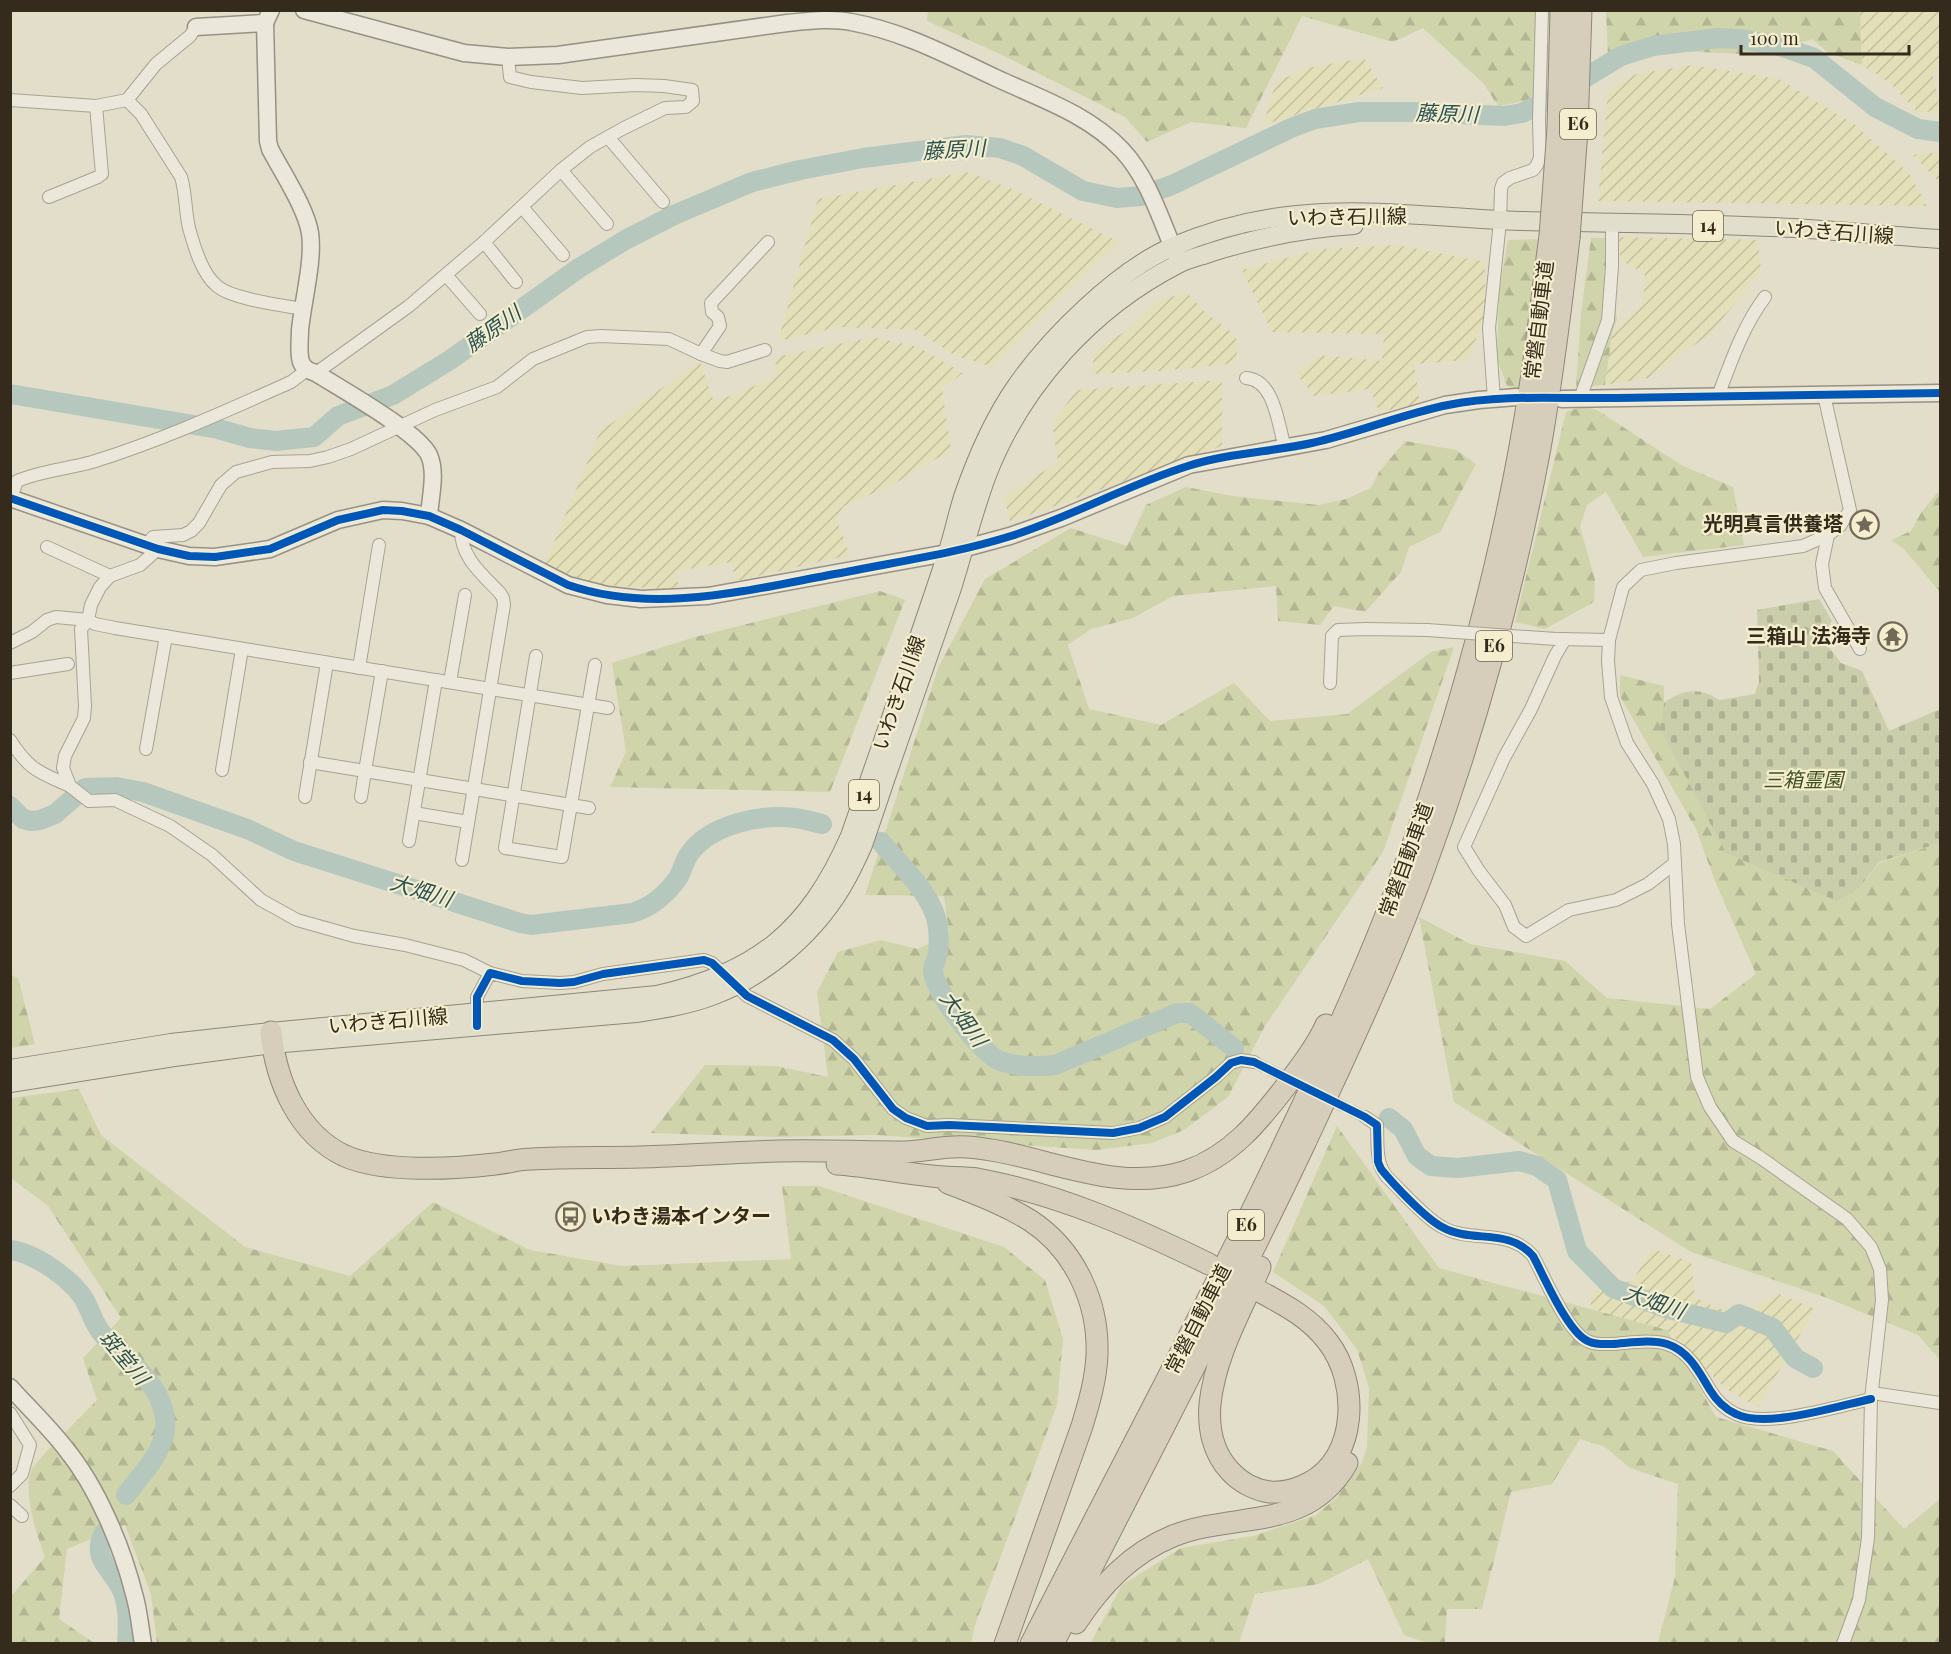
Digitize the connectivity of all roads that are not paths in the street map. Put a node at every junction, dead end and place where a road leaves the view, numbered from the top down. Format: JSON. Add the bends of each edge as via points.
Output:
{"nodes":[{"id":1,"x":304,"y":10,"type":"edge"},
{"id":2,"x":1542,"y":10,"type":"edge"},
{"id":3,"x":1561,"y":10,"type":"edge"},
{"id":4,"x":1581,"y":10,"type":"edge"},
{"id":5,"x":268,"y":17,"type":"edge"},
{"id":6,"x":196,"y":27,"type":"joint"},
{"id":7,"x":508,"y":57,"type":"junction"},
{"id":8,"x":10,"y":100,"type":"edge"},
{"id":9,"x":127,"y":100,"type":"junction"},
{"id":10,"x":96,"y":106,"type":"junction"},
{"id":11,"x":608,"y":137,"type":"junction"},
{"id":12,"x":561,"y":170,"type":"junction"},
{"id":13,"x":49,"y":197,"type":"dead end"},
{"id":14,"x":663,"y":202,"type":"dead end"},
{"id":15,"x":522,"y":207,"type":"junction"},
{"id":16,"x":1500,"y":220,"type":"junction"},
{"id":17,"x":607,"y":224,"type":"dead end"},
{"id":18,"x":1612,"y":224,"type":"junction"},
{"id":19,"x":1559,"y":237,"type":"junction"},
{"id":20,"x":1941,"y":240,"type":"edge"},
{"id":21,"x":484,"y":242,"type":"junction"},
{"id":22,"x":768,"y":242,"type":"dead end"},
{"id":23,"x":563,"y":255,"type":"dead end"},
{"id":24,"x":1176,"y":255,"type":"junction"},
{"id":25,"x":446,"y":275,"type":"junction"},
{"id":26,"x":516,"y":282,"type":"dead end"},
{"id":27,"x":1766,"y":297,"type":"dead end"},
{"id":28,"x":302,"y":309,"type":"junction"},
{"id":29,"x":480,"y":314,"type":"dead end"},
{"id":30,"x":765,"y":350,"type":"dead end"},
{"id":31,"x":701,"y":354,"type":"junction"},
{"id":32,"x":311,"y":371,"type":"junction"},
{"id":33,"x":1246,"y":378,"type":"dead end"},
{"id":34,"x":1941,"y":393,"type":"edge"},
{"id":35,"x":1824,"y":395,"type":"junction"},
{"id":36,"x":1718,"y":396,"type":"junction"},
{"id":37,"x":1517,"y":398,"type":"dead end"},
{"id":38,"x":1494,"y":399,"type":"junction"},
{"id":39,"x":1562,"y":399,"type":"dead end"},
{"id":40,"x":1580,"y":399,"type":"junction"},
{"id":41,"x":398,"y":426,"type":"junction"},
{"id":42,"x":1285,"y":448,"type":"junction"},
{"id":43,"x":11,"y":498,"type":"edge"},
{"id":44,"x":429,"y":516,"type":"junction"},
{"id":45,"x":461,"y":530,"type":"junction"},
{"id":46,"x":1828,"y":535,"type":"junction"},
{"id":47,"x":379,"y":545,"type":"dead end"},
{"id":48,"x":47,"y":547,"type":"dead end"},
{"id":49,"x":152,"y":547,"type":"junction"},
{"id":50,"x":956,"y":550,"type":"junction"},
{"id":51,"x":110,"y":576,"type":"junction"},
{"id":52,"x":465,"y":595,"type":"dead end"},
{"id":53,"x":88,"y":620,"type":"junction"},
{"id":54,"x":165,"y":636,"type":"junction"},
{"id":55,"x":1560,"y":639,"type":"junction"},
{"id":56,"x":1609,"y":640,"type":"junction"},
{"id":57,"x":10,"y":643,"type":"edge"},
{"id":58,"x":242,"y":649,"type":"junction"},
{"id":59,"x":1860,"y":649,"type":"dead end"},
{"id":60,"x":536,"y":656,"type":"dead end"},
{"id":61,"x":327,"y":663,"type":"junction"},
{"id":62,"x":68,"y":664,"type":"dead end"},
{"id":63,"x":595,"y":665,"type":"dead end"},
{"id":64,"x":358,"y":668,"type":"junction"},
{"id":65,"x":382,"y":671,"type":"junction"},
{"id":66,"x":10,"y":673,"type":"edge"},
{"id":67,"x":436,"y":680,"type":"junction"},
{"id":68,"x":450,"y":682,"type":"junction"},
{"id":69,"x":1330,"y":683,"type":"dead end"},
{"id":70,"x":490,"y":689,"type":"junction"},
{"id":71,"x":531,"y":695,"type":"junction"},
{"id":72,"x":588,"y":705,"type":"junction"},
{"id":73,"x":608,"y":708,"type":"dead end"},
{"id":74,"x":10,"y":740,"type":"edge"},
{"id":75,"x":146,"y":749,"type":"dead end"},
{"id":76,"x":310,"y":762,"type":"junction"},
{"id":77,"x":222,"y":770,"type":"dead end"},
{"id":78,"x":365,"y":771,"type":"junction"},
{"id":79,"x":419,"y":780,"type":"junction"},
{"id":80,"x":71,"y":787,"type":"junction"},
{"id":81,"x":473,"y":789,"type":"junction"},
{"id":82,"x":1431,"y":792,"type":"junction"},
{"id":83,"x":514,"y":795,"type":"junction"},
{"id":84,"x":304,"y":797,"type":"dead end"},
{"id":85,"x":361,"y":797,"type":"dead end"},
{"id":86,"x":571,"y":805,"type":"junction"},
{"id":87,"x":589,"y":807,"type":"dead end"},
{"id":88,"x":414,"y":813,"type":"junction"},
{"id":89,"x":468,"y":822,"type":"junction"},
{"id":90,"x":409,"y":841,"type":"dead end"},
{"id":91,"x":462,"y":860,"type":"dead end"},
{"id":92,"x":1675,"y":863,"type":"junction"},
{"id":93,"x":490,"y":973,"type":"junction"},
{"id":94,"x":730,"y":980,"type":"junction"},
{"id":95,"x":477,"y":1019,"type":"junction"},
{"id":96,"x":1355,"y":1037,"type":"junction"},
{"id":97,"x":271,"y":1038,"type":"junction"},
{"id":98,"x":1254,"y":1062,"type":"tunnel mouth"},
{"id":99,"x":10,"y":1068,"type":"edge"},
{"id":100,"x":10,"y":1083,"type":"edge"},
{"id":101,"x":1365,"y":1117,"type":"tunnel mouth"},
{"id":102,"x":904,"y":1152,"type":"junction"},
{"id":103,"x":495,"y":1164,"type":"junction"},
{"id":104,"x":933,"y":1176,"type":"junction"},
{"id":105,"x":10,"y":1387,"type":"edge"},
{"id":106,"x":1871,"y":1396,"type":"junction"},
{"id":107,"x":1941,"y":1403,"type":"edge"},
{"id":108,"x":10,"y":1413,"type":"edge"},
{"id":109,"x":10,"y":1486,"type":"edge"},
{"id":110,"x":10,"y":1505,"type":"edge"},
{"id":111,"x":22,"y":1516,"type":"dead end"},
{"id":112,"x":143,"y":1644,"type":"edge"},
{"id":113,"x":1005,"y":1644,"type":"edge"},
{"id":114,"x":1031,"y":1644,"type":"edge"},
{"id":115,"x":1053,"y":1644,"type":"edge"},
{"id":116,"x":1064,"y":1644,"type":"edge"},
{"id":117,"x":1843,"y":1644,"type":"edge"}],
"edges":[{"from":1,"to":7,"type":"street","via":[[464,53]]},
{"from":2,"to":16,"type":"street","via":[[1540,157],[1533,170],[1503,183]]},
{"from":3,"to":19,"type":"highway","name":"常磐自動車道","number":"E6","bridge":true},
{"from":4,"to":19,"type":"highway","name":"常磐自動車道","number":"E6","bridge":true,"via":[[1577,130]]},
{"from":5,"to":6,"type":"street"},
{"from":5,"to":28,"type":"street","via":[[268,141],[310,232]]},
{"from":6,"to":9,"type":"street","via":[[156,64]]},
{"from":7,"to":11,"type":"street","via":[[510,76],[531,82],[582,88],[636,85],[692,90],[693,101],[686,107],[665,108]]},
{"from":7,"to":24,"type":"street","via":[[558,55],[821,20],[849,21],[880,29],[916,41],[1060,107],[1101,131],[1142,177]]},
{"from":8,"to":10,"type":"street"},
{"from":9,"to":10,"type":"street"},
{"from":9,"to":28,"type":"street","via":[[141,114],[181,177],[190,231],[211,280],[229,294]]},
{"from":10,"to":13,"type":"street","via":[[102,174]]},
{"from":11,"to":12,"type":"street"},
{"from":11,"to":14,"type":"street"},
{"from":12,"to":15,"type":"street"},
{"from":12,"to":17,"type":"street"},
{"from":15,"to":21,"type":"street"},
{"from":15,"to":23,"type":"street"},
{"from":16,"to":18,"type":"main road","name":"いわき石川線","number":"14"},
{"from":16,"to":24,"type":"main road","name":"いわき石川線","number":"14","via":[[1321,227]]},
{"from":16,"to":38,"type":"street","via":[[1489,328]]},
{"from":18,"to":20,"type":"main road","name":"いわき石川線","number":"14","via":[[1793,228]]},
{"from":18,"to":40,"type":"street","via":[[1608,320]]},
{"from":19,"to":82,"type":"highway","name":"常磐自動車道","number":"E6","via":[[1507,513]]},
{"from":19,"to":96,"type":"highway","name":"常磐自動車道","number":"E6","via":[[1560,317],[1540,445],[1504,609],[1423,872]]},
{"from":21,"to":25,"type":"street"},
{"from":21,"to":26,"type":"street"},
{"from":22,"to":31,"type":"street","via":[[711,303],[720,326]]},
{"from":24,"to":50,"type":"main road","name":"いわき石川線","number":"14","via":[[1098,317],[1036,386],[1008,431]]},
{"from":25,"to":29,"type":"street"},
{"from":25,"to":32,"type":"street","via":[[409,306]]},
{"from":27,"to":36,"type":"street","via":[[1733,356]]},
{"from":28,"to":32,"type":"street","via":[[299,346],[302,362]]},
{"from":30,"to":31,"type":"street","via":[[727,362]]},
{"from":31,"to":41,"type":"street","via":[[669,339],[587,337],[533,359],[498,387]]},
{"from":32,"to":41,"type":"street"},
{"from":32,"to":43,"type":"street","via":[[165,436],[91,462],[30,475],[17,481]]},
{"from":33,"to":42,"type":"street","via":[[1259,381],[1266,389]]},
{"from":34,"to":35,"type":"street"},
{"from":35,"to":36,"type":"street"},
{"from":35,"to":46,"type":"street","via":[[1850,510]]},
{"from":36,"to":40,"type":"street"},
{"from":37,"to":38,"type":"street"},
{"from":38,"to":42,"type":"street","via":[[1445,405]]},
{"from":39,"to":40,"type":"street"},
{"from":41,"to":44,"type":"street","via":[[421,444],[429,456]]},
{"from":41,"to":49,"type":"street","via":[[328,458],[272,462],[236,472],[221,485],[191,531],[153,537]]},
{"from":42,"to":50,"type":"street","via":[[1190,465],[1061,518]]},
{"from":43,"to":49,"type":"street"},
{"from":44,"to":45,"type":"street"},
{"from":44,"to":49,"type":"street","via":[[383,510],[363,513],[270,549],[233,555],[189,556]]},
{"from":45,"to":50,"type":"street","via":[[568,585],[641,599],[708,597]]},
{"from":45,"to":70,"type":"street","via":[[465,554],[503,598]]},
{"from":46,"to":56,"type":"street","via":[[1803,546],[1641,570],[1623,587]]},
{"from":46,"to":59,"type":"street","via":[[1822,564],[1825,588]]},
{"from":47,"to":64,"type":"street"},
{"from":48,"to":51,"type":"street"},
{"from":49,"to":51,"type":"street","via":[[140,565]]},
{"from":50,"to":94,"type":"main road","name":"いわき石川線","number":"14","via":[[863,845],[846,880],[820,918],[784,955]]},
{"from":51,"to":53,"type":"street","via":[[91,605]]},
{"from":52,"to":68,"type":"street"},
{"from":53,"to":54,"type":"street"},
{"from":53,"to":57,"type":"street","via":[[56,617]]},
{"from":53,"to":80,"type":"street","via":[[81,629],[84,718],[63,768]]},
{"from":54,"to":58,"type":"street"},
{"from":54,"to":75,"type":"street"},
{"from":55,"to":56,"type":"street"},
{"from":55,"to":69,"type":"street","bridge":true,"via":[[1427,630],[1338,630],[1332,636]]},
{"from":55,"to":92,"type":"street","via":[[1531,709],[1464,847],[1505,905],[1514,927],[1526,936],[1569,910],[1616,900],[1648,884]]},
{"from":56,"to":92,"type":"street","via":[[1611,697],[1627,743],[1653,784],[1668,819]]},
{"from":58,"to":61,"type":"street"},
{"from":58,"to":77,"type":"street"},
{"from":60,"to":71,"type":"street"},
{"from":61,"to":64,"type":"street"},
{"from":61,"to":76,"type":"street"},
{"from":62,"to":66,"type":"street"},
{"from":63,"to":72,"type":"street"},
{"from":64,"to":65,"type":"street"},
{"from":65,"to":67,"type":"street"},
{"from":65,"to":78,"type":"street"},
{"from":67,"to":68,"type":"street"},
{"from":67,"to":79,"type":"street"},
{"from":68,"to":70,"type":"street"},
{"from":70,"to":71,"type":"street"},
{"from":70,"to":81,"type":"street"},
{"from":71,"to":72,"type":"street"},
{"from":71,"to":83,"type":"street"},
{"from":72,"to":73,"type":"street"},
{"from":72,"to":86,"type":"street"},
{"from":74,"to":80,"type":"street","via":[[35,770]]},
{"from":76,"to":78,"type":"street"},
{"from":76,"to":84,"type":"street"},
{"from":78,"to":79,"type":"street"},
{"from":78,"to":85,"type":"street"},
{"from":79,"to":81,"type":"street"},
{"from":79,"to":88,"type":"street"},
{"from":80,"to":93,"type":"street","via":[[89,801],[115,800],[170,826],[212,855],[261,900],[297,920],[464,960]]},
{"from":81,"to":83,"type":"street"},
{"from":81,"to":89,"type":"street"},
{"from":82,"to":102,"type":"highway","via":[[1321,1036],[1261,1118],[1221,1154],[1186,1171],[1150,1179],[1107,1176],[970,1147]]},
{"from":82,"to":114,"type":"highway","name":"常磐自動車道","number":"E6","via":[[1376,941],[1309,1093],[1248,1221]]},
{"from":83,"to":86,"type":"street"},
{"from":83,"to":86,"type":"street","via":[[506,848],[562,857]]},
{"from":86,"to":87,"type":"street"},
{"from":88,"to":89,"type":"street"},
{"from":88,"to":90,"type":"street"},
{"from":89,"to":91,"type":"street"},
{"from":92,"to":106,"type":"street","via":[[1678,924],[1697,1077],[1710,1107],[1733,1141],[1847,1220],[1871,1247],[1880,1269],[1882,1300]]},
{"from":93,"to":94,"type":"street","via":[[522,981],[560,983],[704,960]]},
{"from":93,"to":95,"type":"street","via":[[477,997]]},
{"from":94,"to":95,"type":"main road","name":"いわき石川線","number":"14","via":[[713,996],[636,1013]]},
{"from":94,"to":98,"type":"street","via":[[747,996],[833,1040],[854,1059],[892,1109],[927,1126],[1113,1133],[1139,1128],[1165,1117],[1231,1063]]},
{"from":95,"to":97,"type":"main road","name":"いわき石川線","number":"14"},
{"from":96,"to":115,"type":"highway","name":"常磐自動車道","number":"E6","via":[[1265,1228]]},
{"from":96,"to":116,"type":"highway","via":[[1221,1354],[1209,1418],[1222,1463],[1254,1488],[1290,1491],[1313,1481],[1341,1448],[1348,1419],[1348,1392],[1342,1368],[1329,1343],[1311,1323],[1262,1285],[1317,1312],[1344,1343],[1361,1395],[1360,1428],[1349,1460],[1321,1496],[1307,1505],[1269,1517],[1195,1529],[1139,1554],[1092,1599]]},
{"from":97,"to":99,"type":"main road","name":"いわき石川線","number":"14","via":[[171,1043]]},
{"from":97,"to":100,"type":"main road","name":"いわき石川線","number":"14"},
{"from":97,"to":103,"type":"highway","via":[[295,1112],[316,1136],[346,1156],[394,1167]]},
{"from":101,"to":106,"type":"street","via":[[1377,1125],[1378,1162],[1387,1177],[1443,1228],[1514,1240],[1526,1248],[1570,1325],[1589,1342],[1667,1344],[1685,1354],[1713,1396],[1738,1416],[1780,1419]]},
{"from":102,"to":103,"type":"highway","via":[[778,1151],[528,1159]]},
{"from":102,"to":104,"type":"highway","via":[[1057,1188],[1149,1221],[1212,1259],[1053,1198],[976,1179]]},
{"from":103,"to":104,"type":"highway","via":[[528,1171],[809,1162]]},
{"from":104,"to":113,"type":"highway","via":[[1013,1211],[1047,1233],[1071,1259],[1080,1276],[1096,1326],[1097,1356],[1091,1395]]},
{"from":105,"to":112,"type":"street","via":[[66,1449],[102,1509],[129,1576]]},
{"from":106,"to":107,"type":"street"},
{"from":106,"to":117,"type":"street","via":[[1868,1538],[1859,1600]]},
{"from":108,"to":109,"type":"street","via":[[30,1445],[22,1474]]},
{"from":110,"to":111,"type":"street"}]}
